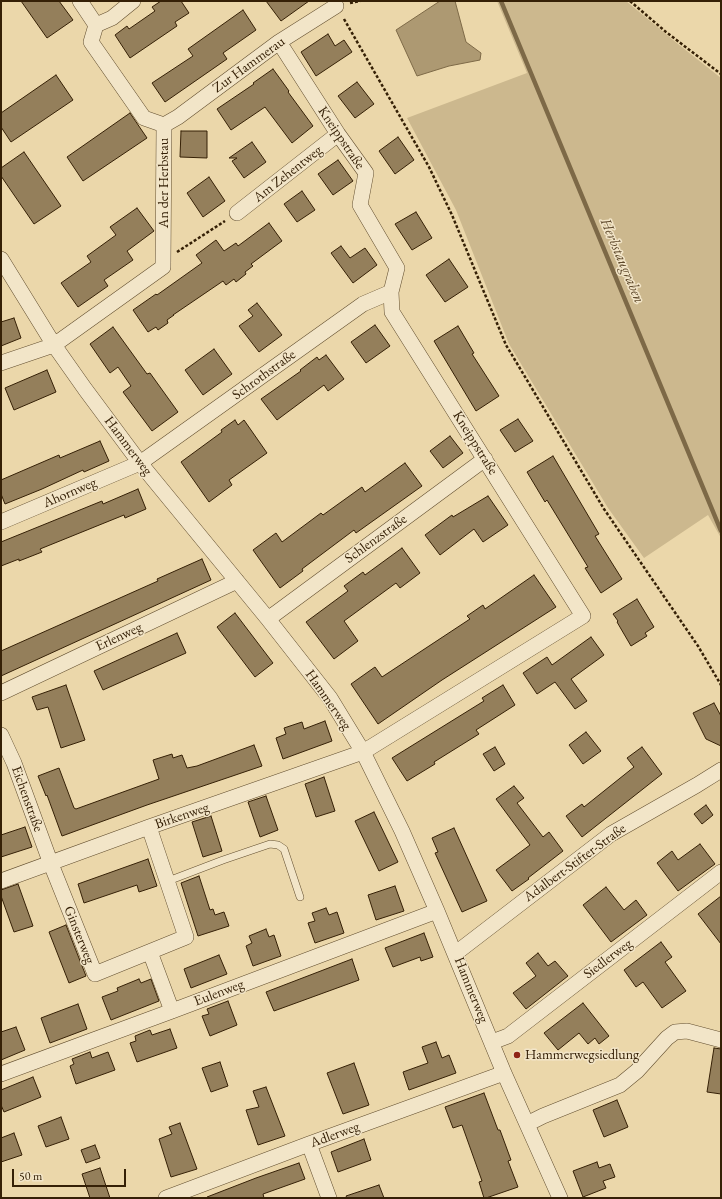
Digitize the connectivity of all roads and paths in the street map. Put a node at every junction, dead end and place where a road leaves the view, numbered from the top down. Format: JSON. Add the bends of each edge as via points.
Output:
{"nodes":[{"id":1,"x":80,"y":1,"type":"edge"},
{"id":2,"x":133,"y":1,"type":"edge"},
{"id":3,"x":630,"y":1,"type":"edge"},
{"id":4,"x":336,"y":6,"type":"joint"},
{"id":5,"x":96,"y":25,"type":"junction"},
{"id":6,"x":279,"y":42,"type":"junction"},
{"id":7,"x":721,"y":74,"type":"edge"},
{"id":8,"x":164,"y":125,"type":"junction"},
{"id":9,"x":338,"y":134,"type":"junction"},
{"id":10,"x":238,"y":213,"type":"joint"},
{"id":11,"x":1,"y":259,"type":"edge"},
{"id":12,"x":164,"y":261,"type":"junction"},
{"id":13,"x":391,"y":292,"type":"junction"},
{"id":14,"x":54,"y":345,"type":"junction"},
{"id":15,"x":1,"y":363,"type":"edge"},
{"id":16,"x":485,"y":459,"type":"junction"},
{"id":17,"x":140,"y":464,"type":"junction"},
{"id":18,"x":1,"y":522,"type":"edge"},
{"id":19,"x":237,"y":581,"type":"junction"},
{"id":20,"x":268,"y":619,"type":"junction"},
{"id":21,"x":721,"y":685,"type":"edge"},
{"id":22,"x":1,"y":693,"type":"edge"},
{"id":23,"x":1,"y":735,"type":"edge"},
{"id":24,"x":363,"y":752,"type":"junction"},
{"id":25,"x":721,"y":770,"type":"edge"},
{"id":26,"x":149,"y":827,"type":"junction"},
{"id":27,"x":51,"y":864,"type":"junction"},
{"id":28,"x":721,"y":872,"type":"edge"},
{"id":29,"x":1,"y":881,"type":"edge"},
{"id":30,"x":168,"y":881,"type":"junction"},
{"id":31,"x":300,"y":897,"type":"dead end"},
{"id":32,"x":438,"y":911,"type":"junction"},
{"id":33,"x":150,"y":952,"type":"junction"},
{"id":34,"x":456,"y":953,"type":"junction"},
{"id":35,"x":172,"y":1011,"type":"junction"},
{"id":36,"x":721,"y":1040,"type":"edge"},
{"id":37,"x":492,"y":1042,"type":"junction"},
{"id":38,"x":504,"y":1073,"type":"junction"},
{"id":39,"x":1,"y":1074,"type":"edge"},
{"id":40,"x":527,"y":1124,"type":"junction"},
{"id":41,"x":310,"y":1144,"type":"junction"},
{"id":42,"x":166,"y":1198,"type":"edge"},
{"id":43,"x":329,"y":1198,"type":"edge"},
{"id":44,"x":560,"y":1198,"type":"edge"}],
"edges":[{"from":1,"to":5,"type":"street"},
{"from":2,"to":5,"type":"street","via":[[112,18]]},
{"from":3,"to":7,"type":"path"},
{"from":4,"to":6,"type":"street","name":"Zur Hammerau"},
{"from":4,"to":21,"type":"path","via":[[429,167],[452,215],[506,346],[604,509],[698,646]]},
{"from":5,"to":8,"type":"street","name":"An der Herbstau","via":[[91,42],[144,118]]},
{"from":6,"to":8,"type":"street","name":"Zur Hammerau"},
{"from":6,"to":9,"type":"street","name":"Kneippstraße"},
{"from":8,"to":12,"type":"street","name":"An der Herbstau"},
{"from":9,"to":10,"type":"street","name":"Am Zehentweg"},
{"from":9,"to":13,"type":"street","name":"Kneippstraße","via":[[366,173],[360,205],[397,268]]},
{"from":10,"to":12,"type":"path"},
{"from":11,"to":14,"type":"street","name":"Hammerweg"},
{"from":12,"to":14,"type":"street","via":[[163,267]]},
{"from":13,"to":16,"type":"street","name":"Kneippstraße","via":[[392,312]]},
{"from":13,"to":17,"type":"street","name":"Schrothstraße","via":[[363,304]]},
{"from":14,"to":15,"type":"street"},
{"from":14,"to":17,"type":"street","name":"Hammerweg"},
{"from":16,"to":20,"type":"street","name":"Schlenzstraße"},
{"from":16,"to":24,"type":"street","name":"Kneippstraße","via":[[582,616]]},
{"from":17,"to":18,"type":"street","name":"Ahornweg"},
{"from":17,"to":19,"type":"street","name":"Hammerweg"},
{"from":19,"to":20,"type":"street","name":"Hammerweg"},
{"from":19,"to":22,"type":"street","name":"Erlenweg"},
{"from":20,"to":24,"type":"street","name":"Hammerweg","via":[[330,698]]},
{"from":23,"to":27,"type":"street","name":"Eichenstraße","via":[[14,763]]},
{"from":24,"to":26,"type":"street","name":"Birkenweg"},
{"from":24,"to":32,"type":"street","name":"Hammerweg"},
{"from":25,"to":34,"type":"street","name":"Adalbert-Stifter-Straße","via":[[611,834]]},
{"from":26,"to":27,"type":"street","name":"Birkenweg"},
{"from":26,"to":30,"type":"street","name":"Ginsterweg"},
{"from":27,"to":29,"type":"street","name":"Birkenweg"},
{"from":27,"to":33,"type":"street","name":"Ginsterweg","via":[[95,974]]},
{"from":28,"to":37,"type":"street","name":"Siedlerweg","via":[[508,1036]]},
{"from":30,"to":31,"type":"lane","via":[[270,844],[284,849]]},
{"from":30,"to":33,"type":"street","name":"Ginsterweg","via":[[186,938]]},
{"from":32,"to":34,"type":"street","name":"Hammerweg"},
{"from":32,"to":35,"type":"street","name":"Eulenweg"},
{"from":33,"to":35,"type":"street"},
{"from":34,"to":37,"type":"street","name":"Hammerweg"},
{"from":35,"to":39,"type":"street","name":"Eulenweg"},
{"from":36,"to":40,"type":"street","via":[[686,1031],[675,1032],[620,1086]]},
{"from":37,"to":38,"type":"street","name":"Hammerweg"},
{"from":38,"to":40,"type":"street","name":"Hammerweg"},
{"from":38,"to":41,"type":"street","name":"Adlerweg"},
{"from":40,"to":44,"type":"street","name":"Hammerweg"},
{"from":41,"to":42,"type":"street","name":"Adlerweg"},
{"from":41,"to":43,"type":"street"}]}
